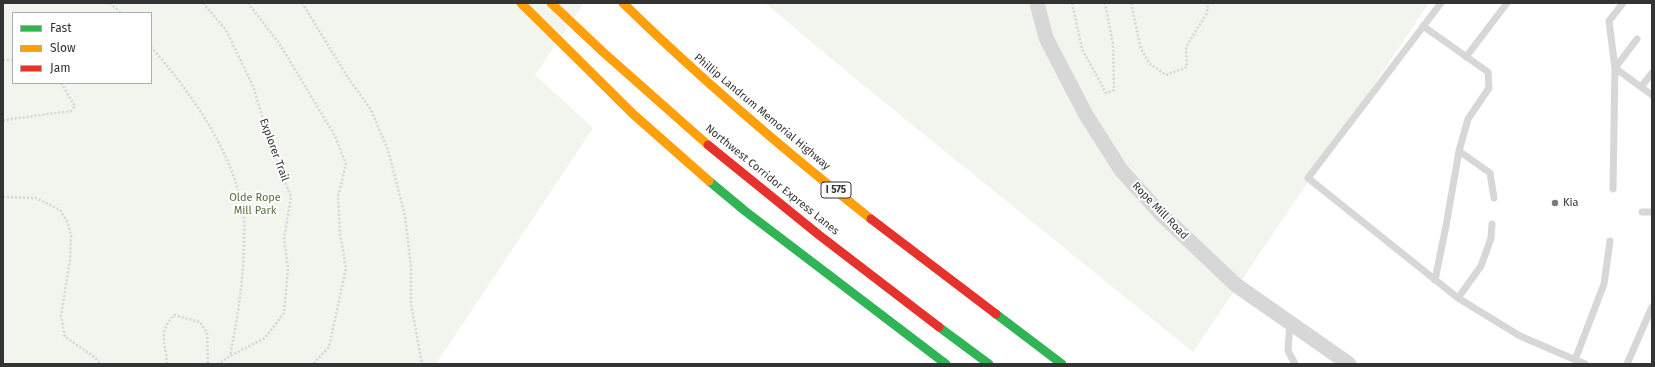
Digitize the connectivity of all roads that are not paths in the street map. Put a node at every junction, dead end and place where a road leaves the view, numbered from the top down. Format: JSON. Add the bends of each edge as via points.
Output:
{"nodes":[{"id":1,"x":521,"y":3,"type":"edge"},
{"id":2,"x":551,"y":3,"type":"edge"},
{"id":3,"x":623,"y":3,"type":"edge"},
{"id":4,"x":1037,"y":3,"type":"edge"},
{"id":5,"x":1441,"y":3,"type":"edge"},
{"id":6,"x":1507,"y":3,"type":"edge"},
{"id":7,"x":1623,"y":3,"type":"edge"},
{"id":8,"x":1423,"y":26,"type":"junction"},
{"id":9,"x":1637,"y":40,"type":"dead end"},
{"id":10,"x":1466,"y":57,"type":"junction"},
{"id":11,"x":1615,"y":68,"type":"junction"},
{"id":12,"x":1652,"y":73,"type":"edge"},
{"id":13,"x":1642,"y":87,"type":"junction"},
{"id":14,"x":1652,"y":95,"type":"edge"},
{"id":15,"x":1459,"y":150,"type":"junction"},
{"id":16,"x":1613,"y":189,"type":"dead end"},
{"id":17,"x":1494,"y":198,"type":"dead end"},
{"id":18,"x":1642,"y":212,"type":"dead end"},
{"id":19,"x":1652,"y":212,"type":"edge"},
{"id":20,"x":1492,"y":224,"type":"dead end"},
{"id":21,"x":1610,"y":241,"type":"dead end"},
{"id":22,"x":1435,"y":280,"type":"junction"},
{"id":23,"x":1458,"y":298,"type":"junction"},
{"id":24,"x":1652,"y":307,"type":"edge"},
{"id":25,"x":1290,"y":322,"type":"junction"},
{"id":26,"x":1575,"y":360,"type":"junction"},
{"id":27,"x":946,"y":364,"type":"edge"},
{"id":28,"x":989,"y":364,"type":"edge"},
{"id":29,"x":1062,"y":364,"type":"edge"},
{"id":30,"x":1295,"y":364,"type":"edge"},
{"id":31,"x":1349,"y":364,"type":"edge"},
{"id":32,"x":1585,"y":364,"type":"edge"},
{"id":33,"x":1627,"y":364,"type":"edge"}],
"edges":[{"from":1,"to":27,"type":"highway","via":[[633,114],[709,181]]},
{"from":2,"to":28,"type":"highway","name":"Northwest Corridor Express Lanes","via":[[640,87],[759,187]]},
{"from":3,"to":29,"type":"highway","name":"Phillip Landrum Memorial Highway","number":"I 575","via":[[716,91],[792,155]]},
{"from":4,"to":25,"type":"street","name":"Rope Mill Road","via":[[1046,38],[1086,115],[1121,170],[1162,214],[1236,284]]},
{"from":5,"to":8,"type":"lane"},
{"from":6,"to":10,"type":"lane"},
{"from":7,"to":11,"type":"lane","via":[[1609,21]]},
{"from":8,"to":10,"type":"lane"},
{"from":8,"to":22,"type":"lane","via":[[1308,178]]},
{"from":9,"to":11,"type":"lane"},
{"from":10,"to":15,"type":"lane","via":[[1488,72],[1489,88],[1468,119]]},
{"from":11,"to":13,"type":"lane"},
{"from":11,"to":16,"type":"lane"},
{"from":12,"to":13,"type":"lane"},
{"from":13,"to":14,"type":"lane"},
{"from":15,"to":17,"type":"lane","via":[[1490,173]]},
{"from":15,"to":22,"type":"lane"},
{"from":18,"to":19,"type":"lane"},
{"from":20,"to":23,"type":"lane","via":[[1491,238],[1481,266]]},
{"from":21,"to":26,"type":"lane","via":[[1604,284]]},
{"from":22,"to":23,"type":"lane"},
{"from":23,"to":26,"type":"lane","via":[[1520,336]]},
{"from":24,"to":33,"type":"lane"},
{"from":25,"to":30,"type":"lane","via":[[1288,351]]},
{"from":25,"to":31,"type":"street","name":"Rope Mill Road"},
{"from":26,"to":32,"type":"lane"}]}
